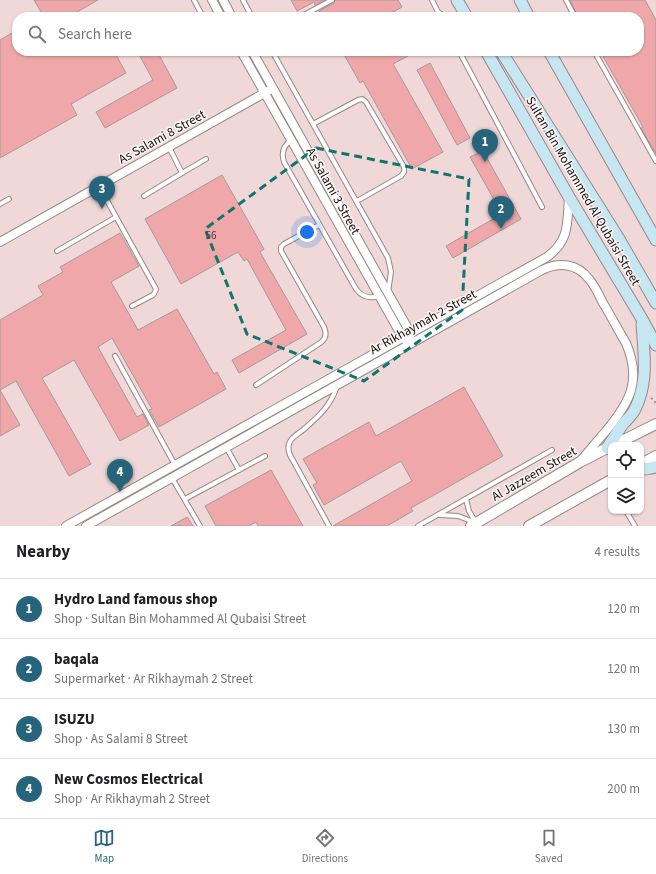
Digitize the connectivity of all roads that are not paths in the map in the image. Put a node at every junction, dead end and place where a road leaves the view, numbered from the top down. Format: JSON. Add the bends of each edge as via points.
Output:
{"nodes":[{"id":1,"x":194,"y":0,"type":"edge"},
{"id":2,"x":212,"y":0,"type":"edge"},
{"id":3,"x":223,"y":0,"type":"edge"},
{"id":4,"x":243,"y":0,"type":"edge"},
{"id":5,"x":332,"y":0,"type":"edge"},
{"id":6,"x":432,"y":0,"type":"edge"},
{"id":7,"x":457,"y":0,"type":"edge"},
{"id":8,"x":520,"y":0,"type":"edge"},
{"id":9,"x":566,"y":0,"type":"edge"},
{"id":10,"x":200,"y":12,"type":"edge"},
{"id":11,"x":218,"y":12,"type":"edge"},
{"id":12,"x":229,"y":12,"type":"edge"},
{"id":13,"x":249,"y":12,"type":"edge"},
{"id":14,"x":309,"y":12,"type":"edge"},
{"id":15,"x":438,"y":12,"type":"edge"},
{"id":16,"x":464,"y":12,"type":"edge"},
{"id":17,"x":526,"y":12,"type":"edge"},
{"id":18,"x":572,"y":12,"type":"edge"},
{"id":19,"x":243,"y":56,"type":"edge"},
{"id":20,"x":255,"y":56,"type":"edge"},
{"id":21,"x":275,"y":56,"type":"edge"},
{"id":22,"x":462,"y":56,"type":"edge"},
{"id":23,"x":489,"y":56,"type":"edge"},
{"id":24,"x":504,"y":56,"type":"edge"},
{"id":25,"x":552,"y":56,"type":"edge"},
{"id":26,"x":597,"y":56,"type":"edge"},
{"id":27,"x":273,"y":88,"type":"junction"},
{"id":28,"x":264,"y":93,"type":"junction"},
{"id":29,"x":313,"y":124,"type":"junction"},
{"id":30,"x":291,"y":140,"type":"junction"},
{"id":31,"x":169,"y":147,"type":"junction"},
{"id":32,"x":206,"y":159,"type":"dead end"},
{"id":33,"x":656,"y":161,"type":"edge"},
{"id":34,"x":182,"y":173,"type":"junction"},
{"id":35,"x":99,"y":186,"type":"junction"},
{"id":36,"x":144,"y":196,"type":"dead end"},
{"id":37,"x":569,"y":197,"type":"junction"},
{"id":38,"x":9,"y":199,"type":"dead end"},
{"id":39,"x":357,"y":202,"type":"junction"},
{"id":40,"x":0,"y":204,"type":"edge"},
{"id":41,"x":542,"y":207,"type":"dead end"},
{"id":42,"x":116,"y":217,"type":"junction"},
{"id":43,"x":319,"y":225,"type":"junction"},
{"id":44,"x":656,"y":240,"type":"edge"},
{"id":45,"x":0,"y":242,"type":"edge"},
{"id":46,"x":57,"y":251,"type":"dead end"},
{"id":47,"x":388,"y":292,"type":"junction"},
{"id":48,"x":379,"y":296,"type":"junction"},
{"id":49,"x":656,"y":303,"type":"edge"},
{"id":50,"x":132,"y":306,"type":"dead end"},
{"id":51,"x":642,"y":319,"type":"junction"},
{"id":52,"x":409,"y":339,"type":"junction"},
{"id":53,"x":656,"y":345,"type":"edge"},
{"id":54,"x":115,"y":356,"type":"dead end"},
{"id":55,"x":338,"y":384,"type":"junction"},
{"id":56,"x":256,"y":385,"type":"dead end"},
{"id":57,"x":656,"y":424,"type":"edge"},
{"id":58,"x":614,"y":442,"type":"edge"},
{"id":59,"x":621,"y":442,"type":"edge"},
{"id":60,"x":226,"y":447,"type":"junction"},
{"id":61,"x":608,"y":448,"type":"edge"},
{"id":62,"x":552,"y":450,"type":"dead end"},
{"id":63,"x":265,"y":456,"type":"dead end"},
{"id":64,"x":656,"y":456,"type":"edge"},
{"id":65,"x":580,"y":462,"type":"junction"},
{"id":66,"x":644,"y":462,"type":"edge"},
{"id":67,"x":175,"y":465,"type":"junction"},
{"id":68,"x":656,"y":467,"type":"edge"},
{"id":69,"x":644,"y":469,"type":"edge"},
{"id":70,"x":239,"y":470,"type":"junction"},
{"id":71,"x":172,"y":478,"type":"junction"},
{"id":72,"x":608,"y":483,"type":"edge"},
{"id":73,"x":466,"y":499,"type":"junction"},
{"id":74,"x":185,"y":500,"type":"junction"},
{"id":75,"x":439,"y":514,"type":"junction"},
{"id":76,"x":628,"y":514,"type":"edge"},
{"id":77,"x":473,"y":524,"type":"edge"},
{"id":78,"x":89,"y":525,"type":"edge"},
{"id":79,"x":66,"y":526,"type":"edge"},
{"id":80,"x":200,"y":526,"type":"edge"},
{"id":81,"x":329,"y":526,"type":"edge"},
{"id":82,"x":418,"y":526,"type":"edge"},
{"id":83,"x":528,"y":526,"type":"edge"},
{"id":84,"x":635,"y":526,"type":"edge"}],
"edges":[{"from":1,"to":10,"type":"lane"},
{"from":2,"to":11,"type":"street"},
{"from":3,"to":12,"type":"street"},
{"from":4,"to":13,"type":"lane"},
{"from":5,"to":14,"type":"lane"},
{"from":6,"to":15,"type":"lane"},
{"from":7,"to":16,"type":"main road"},
{"from":8,"to":17,"type":"main road"},
{"from":9,"to":18,"type":"lane"},
{"from":19,"to":28,"type":"street","name":"As Salami 3 Street"},
{"from":20,"to":27,"type":"street","name":"As Salami 3 Street"},
{"from":21,"to":29,"type":"lane"},
{"from":22,"to":41,"type":"lane"},
{"from":23,"to":37,"type":"main road","name":"Sultan Bin Mohammed Al Qubaisi Street"},
{"from":24,"to":49,"type":"main road","via":[[619,239]]},
{"from":25,"to":44,"type":"main road"},
{"from":26,"to":33,"type":"lane"},
{"from":27,"to":28,"type":"street","name":"As Salami 8 Street"},
{"from":27,"to":47,"type":"street","name":"As Salami 3 Street"},
{"from":28,"to":30,"type":"street","name":"As Salami 3 Street"},
{"from":28,"to":31,"type":"street","name":"As Salami 8 Street"},
{"from":29,"to":39,"type":"lane"},
{"from":29,"to":39,"type":"lane","via":[[362,99],[404,167],[401,176]]},
{"from":30,"to":43,"type":"lane","via":[[283,149],[284,162]]},
{"from":30,"to":48,"type":"street","name":"As Salami 3 Street"},
{"from":31,"to":34,"type":"lane"},
{"from":31,"to":35,"type":"street","name":"As Salami 8 Street"},
{"from":32,"to":34,"type":"lane"},
{"from":34,"to":36,"type":"lane"},
{"from":35,"to":42,"type":"lane"},
{"from":35,"to":45,"type":"street","name":"As Salami 8 Street"},
{"from":37,"to":51,"type":"main road","name":"Sultan Bin Mohammed Al Qubaisi Street"},
{"from":37,"to":52,"type":"street","name":"Ar Rikhaymah 2 Street","via":[[565,233],[553,252]]},
{"from":38,"to":40,"type":"lane"},
{"from":39,"to":47,"type":"lane","via":[[388,258],[391,272]]},
{"from":42,"to":46,"type":"lane"},
{"from":42,"to":50,"type":"lane","via":[[156,289],[153,295]]},
{"from":43,"to":48,"type":"lane","via":[[359,293],[367,297]]},
{"from":43,"to":56,"type":"lane","via":[[284,244],[281,251],[324,327],[325,338]]},
{"from":47,"to":52,"type":"street","name":"As Salami 3 Street"},
{"from":48,"to":52,"type":"street","name":"As Salami 3 Street"},
{"from":51,"to":53,"type":"main road","name":"Sultan Bin Mohammed Al Qubaisi Street"},
{"from":51,"to":58,"type":"main road","via":[[645,359],[641,392],[633,412]]},
{"from":52,"to":55,"type":"street","via":[[345,374]]},
{"from":52,"to":65,"type":"street","name":"Ar Rikhaymah 2 Street","via":[[548,267],[567,265],[579,269],[589,278],[626,343],[633,368],[632,386],[627,403]]},
{"from":52,"to":67,"type":"street","name":"Ar Rikhaymah 2 Street"},
{"from":54,"to":67,"type":"lane"},
{"from":55,"to":60,"type":"street"},
{"from":55,"to":81,"type":"lane","via":[[328,406],[291,440],[288,447]]},
{"from":57,"to":59,"type":"street","name":"Al Jazzeem Street"},
{"from":60,"to":70,"type":"lane"},
{"from":60,"to":71,"type":"street"},
{"from":61,"to":65,"type":"street","name":"Al Jazzeem Street"},
{"from":62,"to":73,"type":"lane"},
{"from":63,"to":70,"type":"lane"},
{"from":64,"to":66,"type":"street"},
{"from":65,"to":77,"type":"street","name":"Al Jazzeem Street"},
{"from":67,"to":79,"type":"street","name":"Ar Rikhaymah 2 Street"},
{"from":68,"to":69,"type":"main road"},
{"from":70,"to":74,"type":"lane"},
{"from":71,"to":74,"type":"lane"},
{"from":71,"to":78,"type":"street"},
{"from":72,"to":83,"type":"street"},
{"from":73,"to":75,"type":"lane"},
{"from":73,"to":77,"type":"lane"},
{"from":74,"to":80,"type":"lane"},
{"from":75,"to":77,"type":"lane","via":[[458,516]]},
{"from":75,"to":82,"type":"lane"},
{"from":76,"to":84,"type":"lane"}]}
